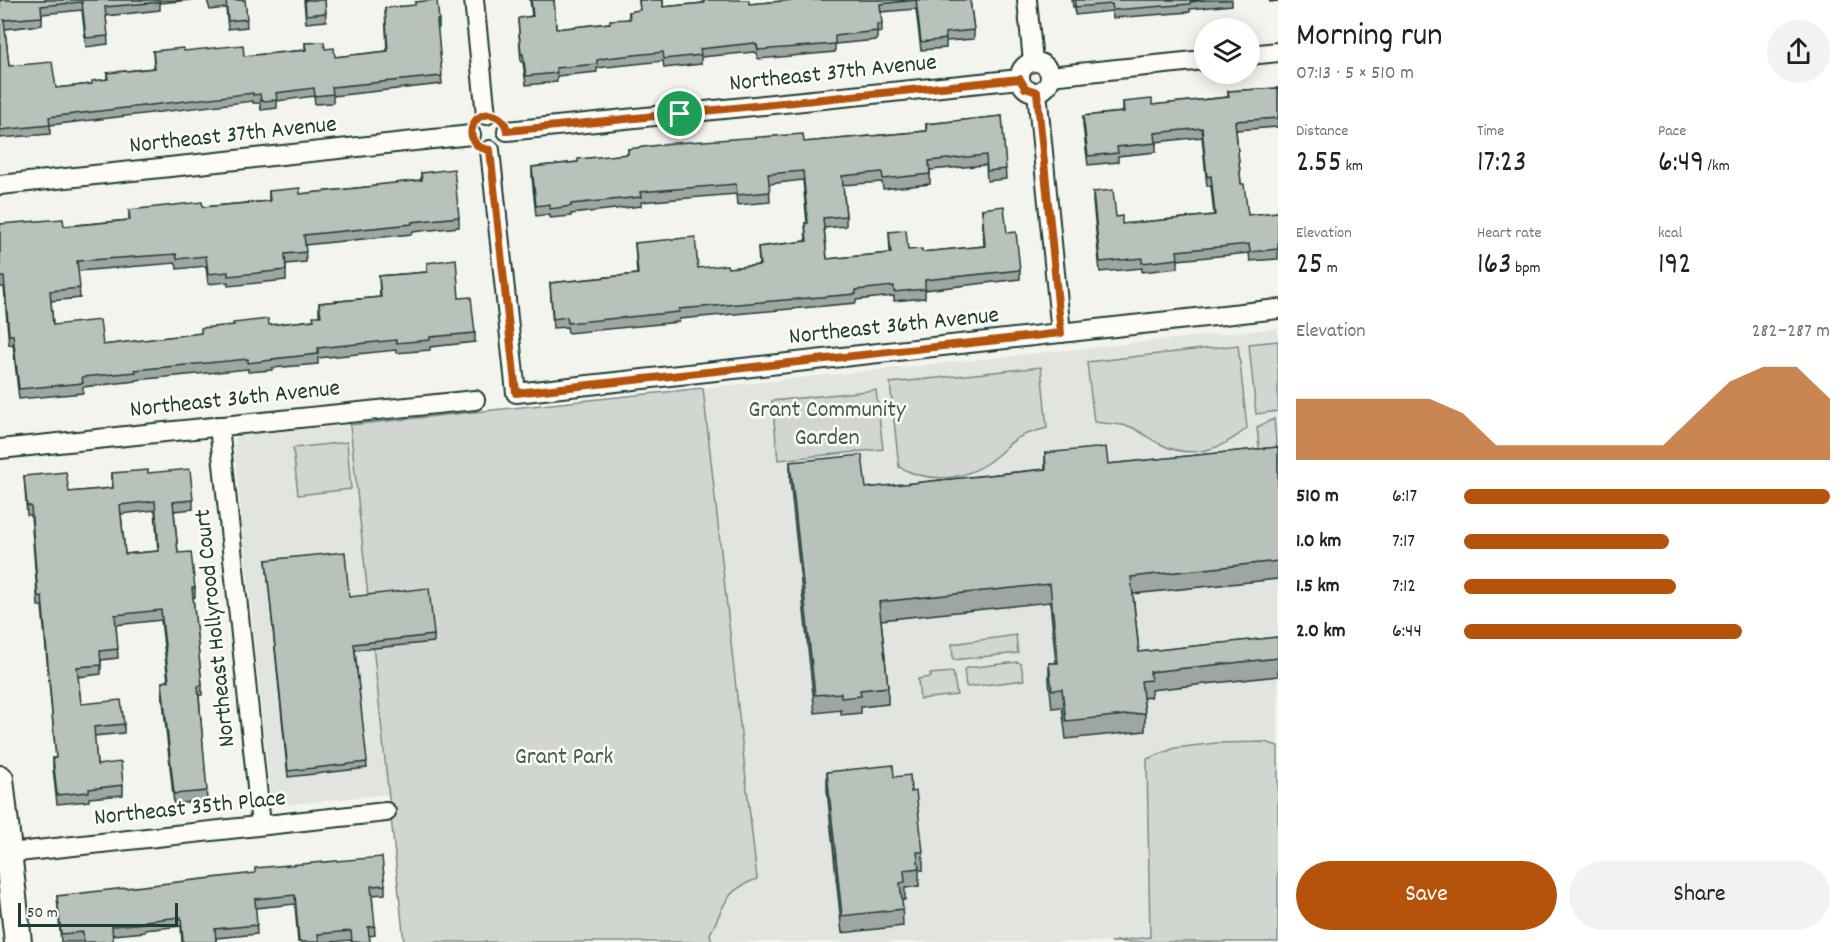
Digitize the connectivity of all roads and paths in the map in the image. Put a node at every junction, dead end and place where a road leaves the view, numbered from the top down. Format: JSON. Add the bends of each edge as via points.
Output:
{"nodes":[{"id":1,"x":474,"y":0,"type":"edge"},
{"id":2,"x":1027,"y":0,"type":"edge"},
{"id":3,"x":1278,"y":52,"type":"edge"},
{"id":4,"x":1260,"y":54,"type":"edge"},
{"id":5,"x":1194,"y":61,"type":"edge"},
{"id":6,"x":1033,"y":62,"type":"junction"},
{"id":7,"x":1050,"y":76,"type":"junction"},
{"id":8,"x":1020,"y":79,"type":"junction"},
{"id":9,"x":1037,"y":92,"type":"junction"},
{"id":10,"x":486,"y":115,"type":"junction"},
{"id":11,"x":507,"y":131,"type":"junction"},
{"id":12,"x":471,"y":135,"type":"junction"},
{"id":13,"x":490,"y":150,"type":"junction"},
{"id":14,"x":0,"y":185,"type":"edge"},
{"id":15,"x":1278,"y":309,"type":"edge"},
{"id":16,"x":1061,"y":333,"type":"junction"},
{"id":17,"x":475,"y":400,"type":"dead end"},
{"id":18,"x":219,"y":426,"type":"junction"},
{"id":19,"x":0,"y":449,"type":"edge"},
{"id":20,"x":0,"y":779,"type":"edge"},
{"id":21,"x":386,"y":812,"type":"dead end"},
{"id":22,"x":261,"y":825,"type":"junction"},
{"id":23,"x":4,"y":854,"type":"edge"},
{"id":24,"x":18,"y":942,"type":"edge"}],
"edges":[{"from":1,"to":10,"type":"street"},
{"from":2,"to":6,"type":"street"},
{"from":3,"to":4,"type":"street"},
{"from":5,"to":7,"type":"street"},
{"from":6,"to":7,"type":"street","via":[[1045,66]]},
{"from":6,"to":8,"type":"street","via":[[1024,66]]},
{"from":7,"to":9,"type":"street","via":[[1048,85]]},
{"from":8,"to":9,"type":"street","via":[[1025,88]]},
{"from":8,"to":11,"type":"street","name":"Northeast 37th Avenue"},
{"from":9,"to":16,"type":"street"},
{"from":10,"to":11,"type":"street","via":[[499,117]]},
{"from":10,"to":12,"type":"street","via":[[475,122]]},
{"from":11,"to":13,"type":"street","via":[[502,145]]},
{"from":12,"to":13,"type":"street","via":[[479,147]]},
{"from":12,"to":14,"type":"street","name":"Northeast 37th Avenue"},
{"from":13,"to":16,"type":"street","name":"Northeast 36th Avenue","via":[[516,393]]},
{"from":15,"to":16,"type":"street","name":"Northeast 36th Avenue"},
{"from":17,"to":18,"type":"street","name":"Northeast 36th Avenue"},
{"from":18,"to":19,"type":"street","name":"Northeast 36th Avenue"},
{"from":18,"to":22,"type":"street","name":"Northeast Hollyrood Court"},
{"from":20,"to":23,"type":"street"},
{"from":21,"to":22,"type":"street","name":"Northeast 35th Place"},
{"from":22,"to":23,"type":"street","name":"Northeast 35th Place"},
{"from":23,"to":24,"type":"street"}]}
